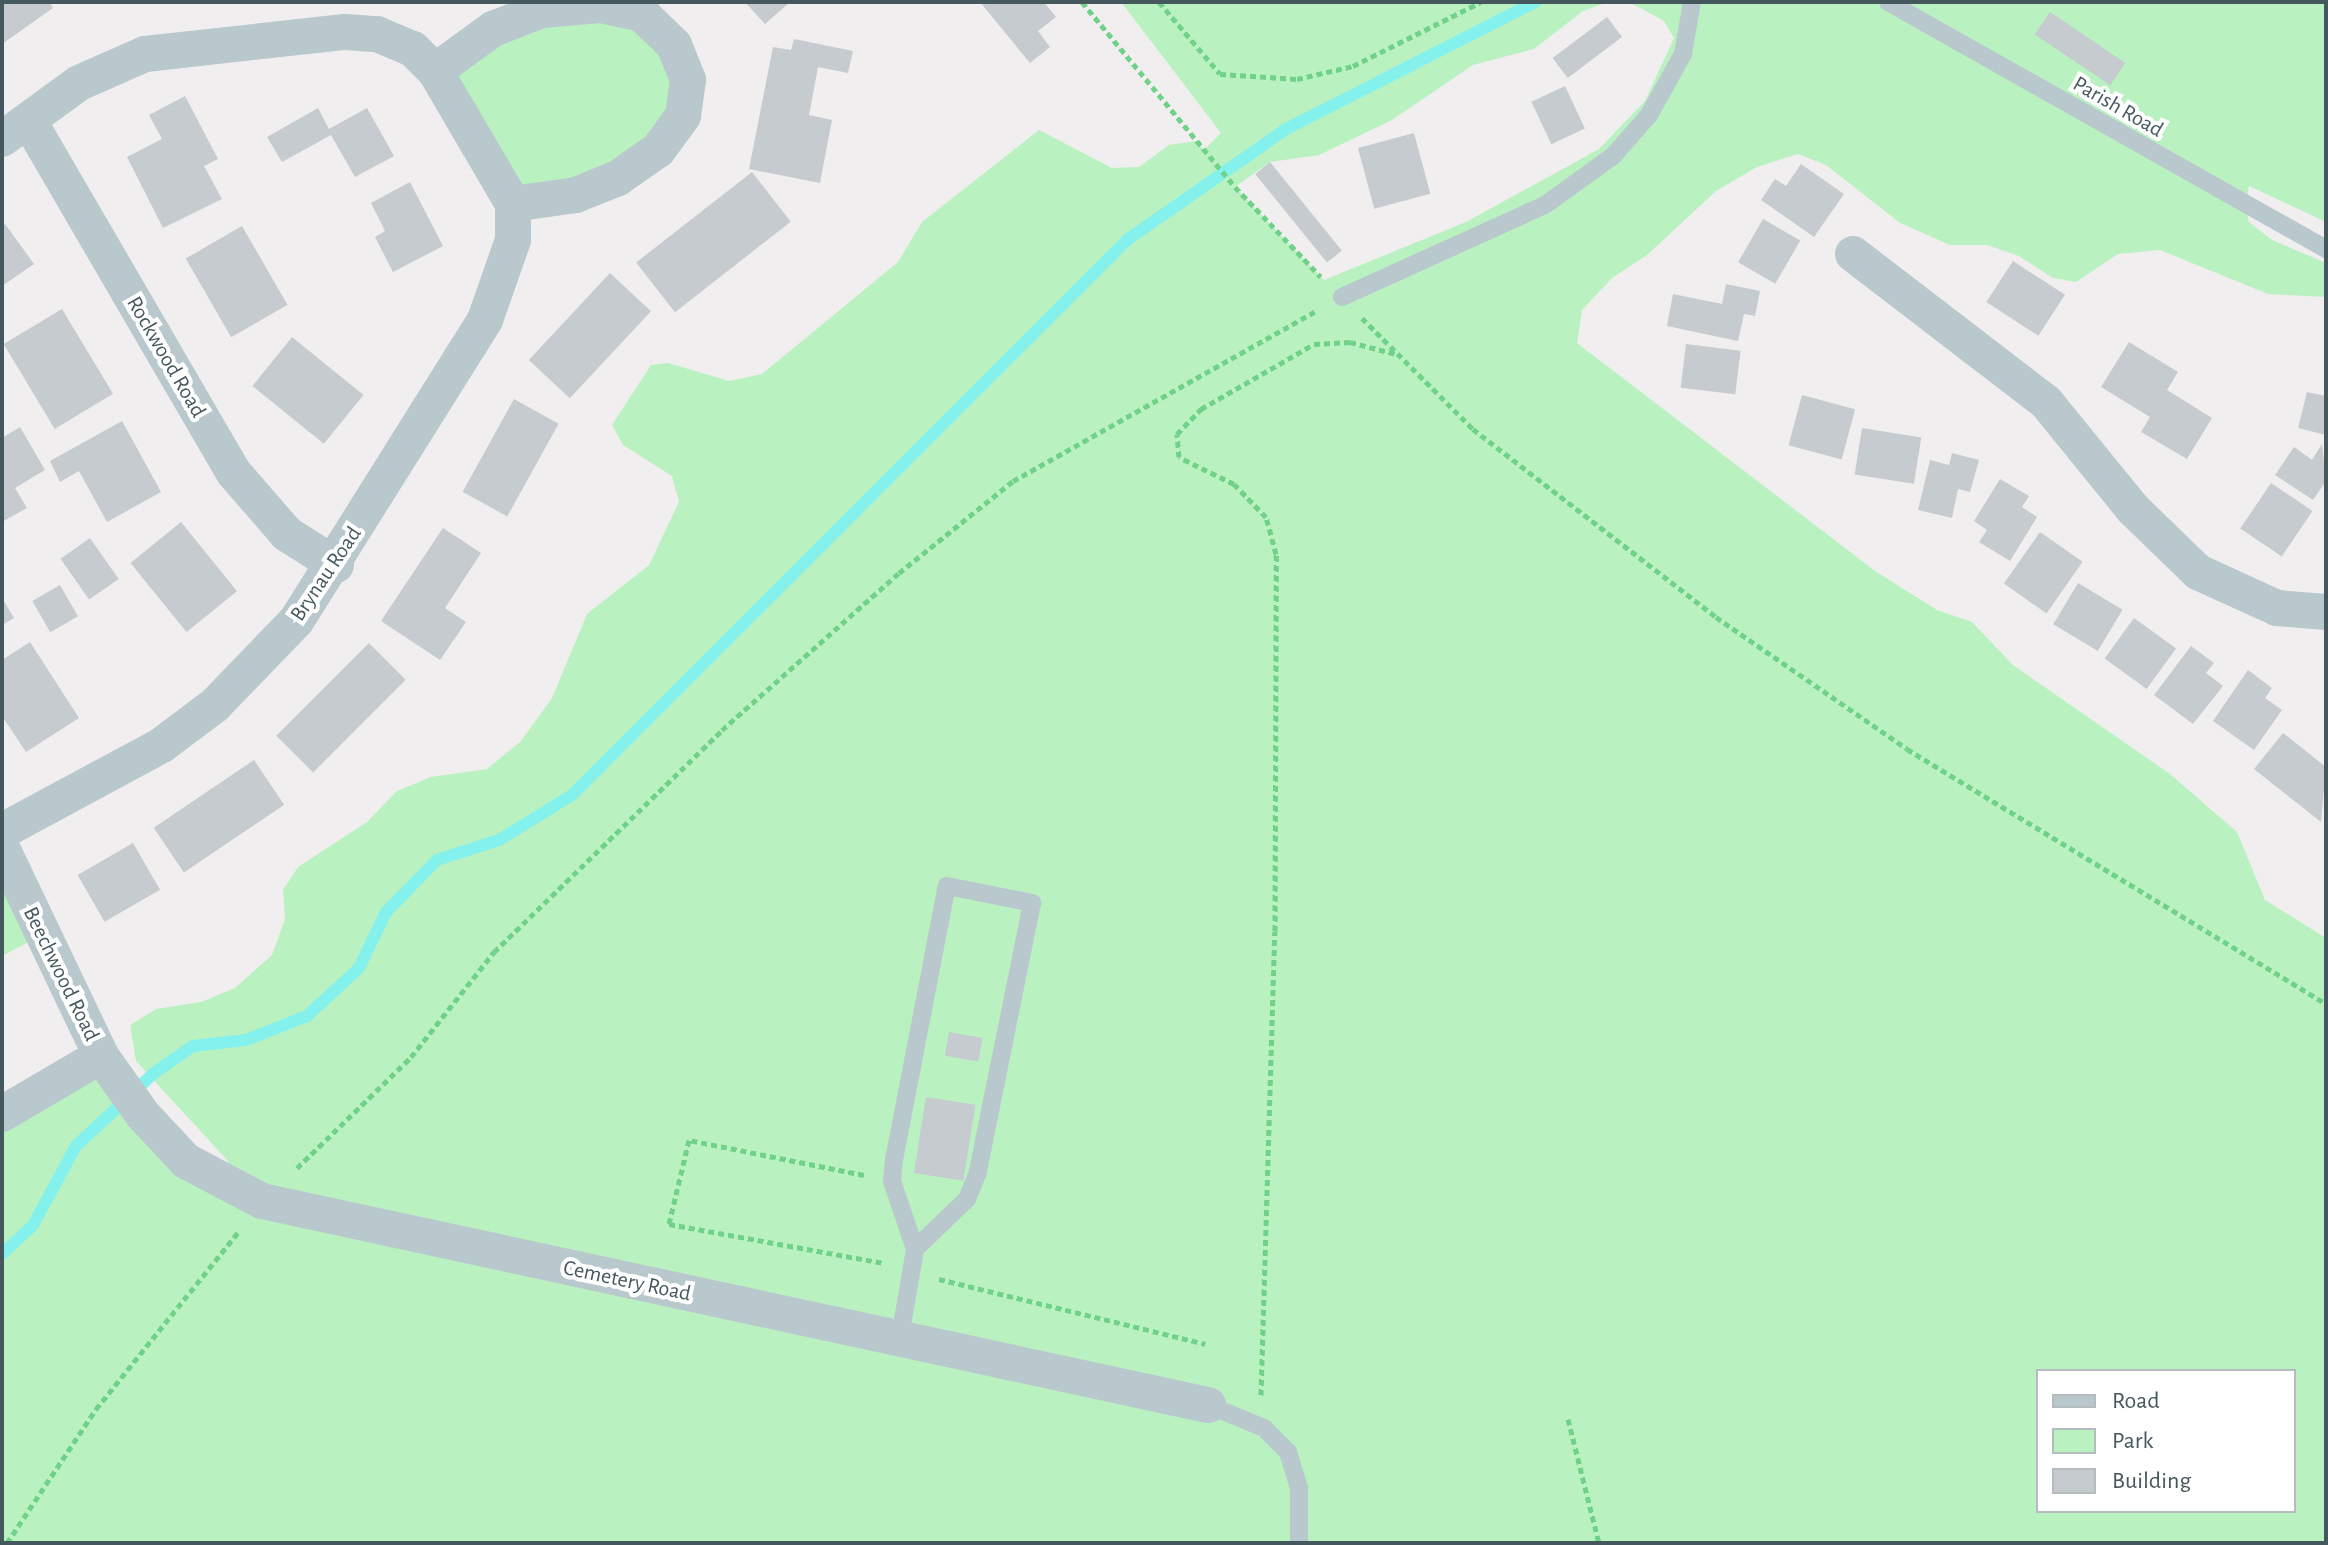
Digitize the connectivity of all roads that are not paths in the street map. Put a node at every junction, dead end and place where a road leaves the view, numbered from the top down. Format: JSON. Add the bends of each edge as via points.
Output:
{"nodes":[{"id":1,"x":1692,"y":2,"type":"edge"},
{"id":2,"x":1888,"y":2,"type":"edge"},
{"id":3,"x":435,"y":71,"type":"junction"},
{"id":4,"x":15,"y":130,"type":"edge"},
{"id":5,"x":513,"y":204,"type":"junction"},
{"id":6,"x":2326,"y":249,"type":"edge"},
{"id":7,"x":1853,"y":254,"type":"dead end"},
{"id":8,"x":1342,"y":297,"type":"road end"},
{"id":9,"x":336,"y":565,"type":"junction"},
{"id":10,"x":2326,"y":612,"type":"edge"},
{"id":11,"x":2,"y":831,"type":"edge"},
{"id":12,"x":2,"y":848,"type":"edge"},
{"id":13,"x":101,"y":1056,"type":"junction"},
{"id":14,"x":2,"y":1114,"type":"edge"},
{"id":15,"x":915,"y":1249,"type":"junction"},
{"id":16,"x":900,"y":1337,"type":"junction"},
{"id":17,"x":1208,"y":1405,"type":"joint"},
{"id":18,"x":1299,"y":1543,"type":"edge"}],
"edges":[{"from":1,"to":8,"type":"lane","via":[[1683,54],[1649,115],[1613,156],[1545,205]]},
{"from":2,"to":6,"type":"lane","name":"Parish Road"},
{"from":3,"to":4,"type":"street","via":[[413,49],[366,33],[145,54],[79,83]]},
{"from":3,"to":5,"type":"street"},
{"from":3,"to":5,"type":"street","via":[[493,29],[542,10],[600,5],[642,14],[674,45],[688,80],[683,116],[658,150],[618,178],[576,195]]},
{"from":4,"to":9,"type":"street","name":"Rockwood Road","via":[[234,473],[287,534]]},
{"from":5,"to":9,"type":"street","name":"Brynau Road","via":[[513,240],[485,320]]},
{"from":7,"to":10,"type":"street","via":[[2037,393],[2144,520],[2198,572],[2277,608]]},
{"from":9,"to":11,"type":"street","name":"Brynau Road","via":[[296,621],[215,705],[113,775]]},
{"from":12,"to":13,"type":"street","name":"Beechwood Road"},
{"from":13,"to":14,"type":"street"},
{"from":13,"to":16,"type":"street","name":"Cemetery Road","via":[[186,1161],[262,1201]]},
{"from":15,"to":15,"type":"lane","via":[[892,1181],[947,886],[1032,903],[978,1172],[967,1199]]},
{"from":15,"to":16,"type":"lane"},
{"from":16,"to":17,"type":"street","name":"Cemetery Road"},
{"from":17,"to":18,"type":"lane","via":[[1264,1428],[1288,1452],[1299,1488]]}]}
